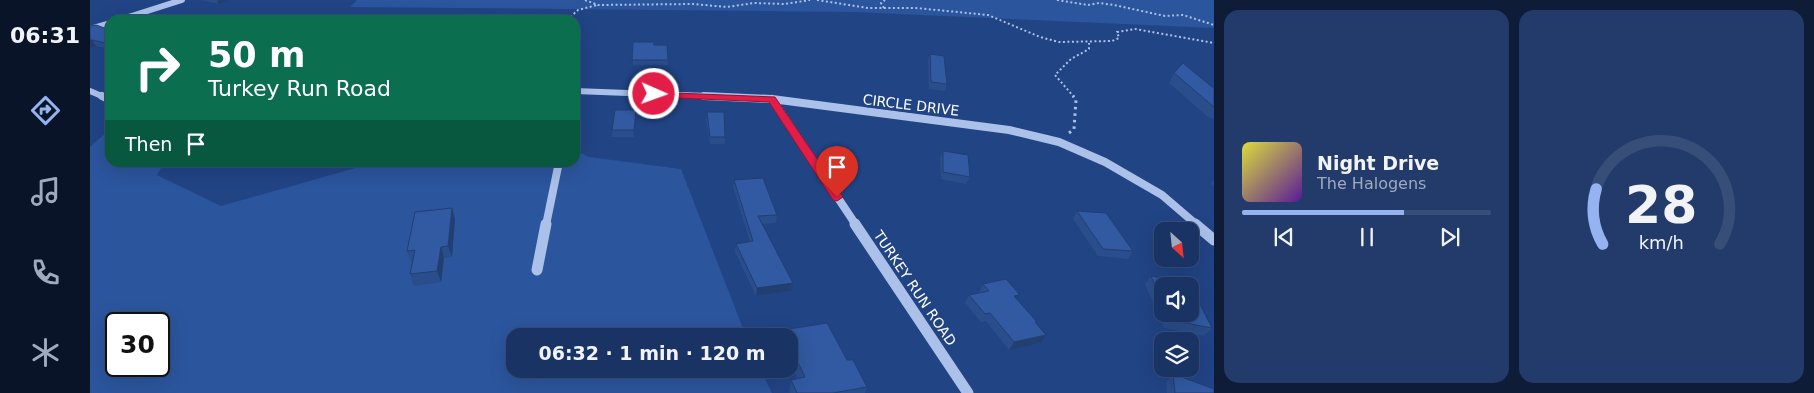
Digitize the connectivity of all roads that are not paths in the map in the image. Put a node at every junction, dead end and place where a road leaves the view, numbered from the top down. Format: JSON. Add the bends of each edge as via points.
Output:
{"nodes":[{"id":1,"x":182,"y":0,"type":"edge"},
{"id":2,"x":135,"y":15,"type":"edge"},
{"id":3,"x":105,"y":24,"type":"edge"},
{"id":4,"x":90,"y":29,"type":"edge"},
{"id":5,"x":90,"y":91,"type":"edge"},
{"id":6,"x":580,"y":91,"type":"edge"},
{"id":7,"x":105,"y":98,"type":"edge"},
{"id":8,"x":772,"y":99,"type":"junction"},
{"id":9,"x":558,"y":167,"type":"edge"},
{"id":10,"x":1214,"y":240,"type":"edge"},
{"id":11,"x":537,"y":270,"type":"dead end"},
{"id":12,"x":968,"y":393,"type":"edge"}],
"edges":[{"from":1,"to":2,"type":"street"},
{"from":3,"to":4,"type":"street"},
{"from":5,"to":7,"type":"street"},
{"from":6,"to":8,"type":"street","name":"CIRCLE DRIVE"},
{"from":8,"to":10,"type":"street","name":"CIRCLE DRIVE","via":[[1009,130],[1059,142],[1104,162],[1162,195]]},
{"from":8,"to":12,"type":"street","name":"TURKEY RUN ROAD"},
{"from":9,"to":11,"type":"street"}]}
